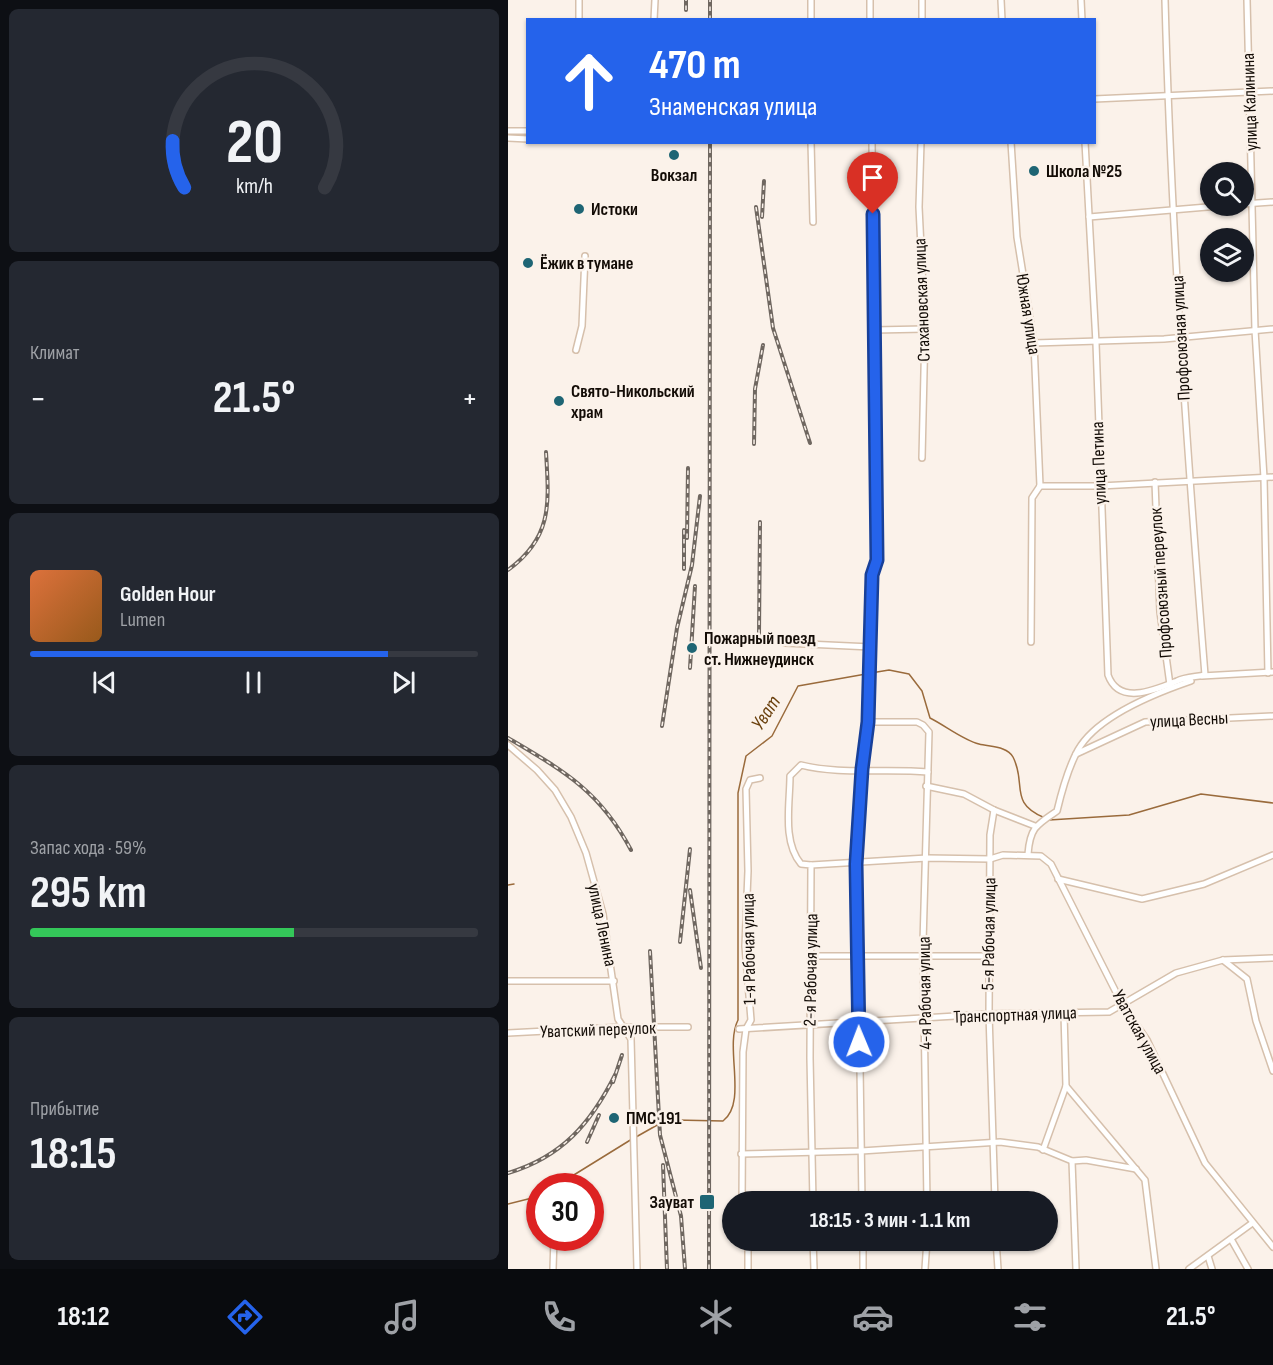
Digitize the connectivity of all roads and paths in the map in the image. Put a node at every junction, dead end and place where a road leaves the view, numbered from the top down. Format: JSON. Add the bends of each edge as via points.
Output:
{"nodes":[{"id":1,"x":578,"y":0,"type":"edge"},
{"id":2,"x":655,"y":0,"type":"edge"},
{"id":3,"x":811,"y":0,"type":"edge"},
{"id":4,"x":870,"y":0,"type":"edge"},
{"id":5,"x":922,"y":0,"type":"edge"},
{"id":6,"x":1001,"y":0,"type":"edge"},
{"id":7,"x":1081,"y":0,"type":"edge"},
{"id":8,"x":1165,"y":0,"type":"edge"},
{"id":9,"x":1247,"y":0,"type":"edge"},
{"id":10,"x":579,"y":18,"type":"edge"},
{"id":11,"x":654,"y":18,"type":"edge"},
{"id":12,"x":811,"y":18,"type":"edge"},
{"id":13,"x":870,"y":18,"type":"edge"},
{"id":14,"x":922,"y":18,"type":"edge"},
{"id":15,"x":1002,"y":18,"type":"edge"},
{"id":16,"x":1082,"y":18,"type":"edge"},
{"id":17,"x":1273,"y":91,"type":"edge"},
{"id":18,"x":1250,"y":92,"type":"junction"},
{"id":19,"x":1168,"y":96,"type":"junction"},
{"id":20,"x":1096,"y":99,"type":"edge"},
{"id":21,"x":508,"y":131,"type":"edge"},
{"id":22,"x":526,"y":131,"type":"edge"},
{"id":23,"x":508,"y":138,"type":"edge"},
{"id":24,"x":526,"y":139,"type":"edge"},
{"id":25,"x":811,"y":144,"type":"edge"},
{"id":26,"x":872,"y":144,"type":"edge"},
{"id":27,"x":921,"y":144,"type":"edge"},
{"id":28,"x":1011,"y":144,"type":"edge"},
{"id":29,"x":1085,"y":144,"type":"edge"},
{"id":30,"x":1252,"y":162,"type":"edge"},
{"id":31,"x":1273,"y":202,"type":"edge"},
{"id":32,"x":1254,"y":204,"type":"edge"},
{"id":33,"x":1200,"y":206,"type":"edge"},
{"id":34,"x":1174,"y":207,"type":"junction"},
{"id":35,"x":1253,"y":216,"type":"edge"},
{"id":36,"x":1089,"y":217,"type":"junction"},
{"id":37,"x":813,"y":222,"type":"dead end"},
{"id":38,"x":584,"y":256,"type":"dead end"},
{"id":39,"x":925,"y":329,"type":"junction"},
{"id":40,"x":874,"y":330,"type":"junction"},
{"id":41,"x":1255,"y":330,"type":"junction"},
{"id":42,"x":1273,"y":330,"type":"edge"},
{"id":43,"x":1181,"y":338,"type":"junction"},
{"id":44,"x":1034,"y":343,"type":"junction"},
{"id":45,"x":1096,"y":343,"type":"junction"},
{"id":46,"x":576,"y":350,"type":"dead end"},
{"id":47,"x":922,"y":458,"type":"dead end"},
{"id":48,"x":1273,"y":477,"type":"edge"},
{"id":49,"x":1264,"y":478,"type":"junction"},
{"id":50,"x":1189,"y":480,"type":"junction"},
{"id":51,"x":1154,"y":482,"type":"junction"},
{"id":52,"x":1040,"y":486,"type":"junction"},
{"id":53,"x":1100,"y":486,"type":"junction"},
{"id":54,"x":1031,"y":642,"type":"dead end"},
{"id":55,"x":785,"y":643,"type":"dead end"},
{"id":56,"x":871,"y":647,"type":"junction"},
{"id":57,"x":1270,"y":672,"type":"edge"},
{"id":58,"x":1205,"y":675,"type":"junction"},
{"id":59,"x":1170,"y":685,"type":"junction"},
{"id":60,"x":1273,"y":716,"type":"edge"},
{"id":61,"x":868,"y":722,"type":"junction"},
{"id":62,"x":508,"y":746,"type":"edge"},
{"id":63,"x":1076,"y":754,"type":"junction"},
{"id":64,"x":862,"y":769,"type":"junction"},
{"id":65,"x":928,"y":772,"type":"junction"},
{"id":66,"x":760,"y":778,"type":"dead end"},
{"id":67,"x":926,"y":786,"type":"junction"},
{"id":68,"x":994,"y":810,"type":"junction"},
{"id":69,"x":1035,"y":826,"type":"junction"},
{"id":70,"x":1028,"y":854,"type":"junction"},
{"id":71,"x":1273,"y":855,"type":"edge"},
{"id":72,"x":927,"y":858,"type":"junction"},
{"id":73,"x":990,"y":859,"type":"junction"},
{"id":74,"x":856,"y":864,"type":"junction"},
{"id":75,"x":811,"y":865,"type":"junction"},
{"id":76,"x":1058,"y":879,"type":"junction"},
{"id":77,"x":923,"y":955,"type":"junction"},
{"id":78,"x":812,"y":956,"type":"junction"},
{"id":79,"x":989,"y":956,"type":"junction"},
{"id":80,"x":859,"y":957,"type":"junction"},
{"id":81,"x":1273,"y":958,"type":"edge"},
{"id":82,"x":1223,"y":960,"type":"junction"},
{"id":83,"x":508,"y":981,"type":"edge"},
{"id":84,"x":613,"y":981,"type":"junction"},
{"id":85,"x":1122,"y":1004,"type":"junction"},
{"id":86,"x":1064,"y":1013,"type":"junction"},
{"id":87,"x":988,"y":1014,"type":"junction"},
{"id":88,"x":925,"y":1018,"type":"junction"},
{"id":89,"x":859,"y":1021,"type":"junction"},
{"id":90,"x":810,"y":1025,"type":"junction"},
{"id":91,"x":623,"y":1027,"type":"junction"},
{"id":92,"x":688,"y":1027,"type":"dead end"},
{"id":93,"x":739,"y":1029,"type":"dead end"},
{"id":94,"x":746,"y":1029,"type":"junction"},
{"id":95,"x":508,"y":1033,"type":"edge"},
{"id":96,"x":1273,"y":1071,"type":"edge"},
{"id":97,"x":1066,"y":1086,"type":"junction"},
{"id":98,"x":992,"y":1143,"type":"junction"},
{"id":99,"x":927,"y":1146,"type":"junction"},
{"id":100,"x":1043,"y":1150,"type":"junction"},
{"id":101,"x":861,"y":1151,"type":"junction"},
{"id":102,"x":811,"y":1152,"type":"junction"},
{"id":103,"x":741,"y":1154,"type":"junction"},
{"id":104,"x":1072,"y":1161,"type":"junction"},
{"id":105,"x":1136,"y":1169,"type":"junction"},
{"id":106,"x":742,"y":1191,"type":"edge"},
{"id":107,"x":812,"y":1191,"type":"edge"},
{"id":108,"x":862,"y":1191,"type":"edge"},
{"id":109,"x":927,"y":1191,"type":"edge"},
{"id":110,"x":994,"y":1191,"type":"edge"},
{"id":111,"x":1251,"y":1224,"type":"junction"},
{"id":112,"x":1231,"y":1239,"type":"junction"},
{"id":113,"x":1273,"y":1247,"type":"edge"},
{"id":114,"x":554,"y":1251,"type":"edge"},
{"id":115,"x":748,"y":1251,"type":"edge"},
{"id":116,"x":813,"y":1251,"type":"edge"},
{"id":117,"x":863,"y":1251,"type":"edge"},
{"id":118,"x":926,"y":1251,"type":"edge"},
{"id":119,"x":997,"y":1251,"type":"edge"},
{"id":120,"x":1208,"y":1256,"type":"junction"},
{"id":121,"x":553,"y":1269,"type":"edge"},
{"id":122,"x":637,"y":1269,"type":"edge"},
{"id":123,"x":748,"y":1269,"type":"edge"},
{"id":124,"x":814,"y":1269,"type":"edge"},
{"id":125,"x":863,"y":1269,"type":"edge"},
{"id":126,"x":925,"y":1269,"type":"edge"},
{"id":127,"x":998,"y":1269,"type":"edge"},
{"id":128,"x":1076,"y":1269,"type":"edge"},
{"id":129,"x":1156,"y":1269,"type":"edge"},
{"id":130,"x":1189,"y":1269,"type":"edge"},
{"id":131,"x":1212,"y":1269,"type":"edge"},
{"id":132,"x":1248,"y":1269,"type":"edge"}],
"edges":[{"from":1,"to":10,"type":"street"},
{"from":2,"to":11,"type":"street"},
{"from":3,"to":12,"type":"street"},
{"from":4,"to":13,"type":"street"},
{"from":5,"to":14,"type":"street"},
{"from":6,"to":15,"type":"street"},
{"from":7,"to":16,"type":"street"},
{"from":8,"to":19,"type":"street","name":"Профсоюзная улица"},
{"from":9,"to":18,"type":"street","name":"улица Калинина"},
{"from":17,"to":18,"type":"street"},
{"from":18,"to":19,"type":"street"},
{"from":18,"to":30,"type":"street","name":"улица Калинина"},
{"from":19,"to":20,"type":"street"},
{"from":19,"to":34,"type":"street","name":"Профсоюзная улица"},
{"from":21,"to":22,"type":"street"},
{"from":23,"to":24,"type":"street"},
{"from":25,"to":37,"type":"street"},
{"from":26,"to":40,"type":"street"},
{"from":27,"to":39,"type":"street","name":"Стахановская улица","via":[[919,207]]},
{"from":28,"to":44,"type":"street","name":"Южная улица","via":[[1017,237]]},
{"from":29,"to":36,"type":"street","name":"улица Петина"},
{"from":31,"to":32,"type":"street"},
{"from":33,"to":34,"type":"street"},
{"from":34,"to":36,"type":"street"},
{"from":34,"to":43,"type":"street","name":"Профсоюзная улица"},
{"from":35,"to":41,"type":"street","name":"улица Калинина"},
{"from":36,"to":45,"type":"street","name":"улица Петина"},
{"from":38,"to":46,"type":"street","via":[[582,327]]},
{"from":39,"to":40,"type":"street"},
{"from":39,"to":47,"type":"street","name":"Стахановская улица"},
{"from":40,"to":56,"type":"street","via":[[877,560],[872,575]]},
{"from":41,"to":42,"type":"street"},
{"from":41,"to":43,"type":"street"},
{"from":41,"to":49,"type":"street","name":"улица Калинина"},
{"from":43,"to":45,"type":"street"},
{"from":43,"to":50,"type":"street","name":"Профсоюзная улица"},
{"from":44,"to":45,"type":"street"},
{"from":44,"to":52,"type":"street","name":"Южная улица"},
{"from":45,"to":53,"type":"street","name":"улица Петина"},
{"from":48,"to":49,"type":"street"},
{"from":49,"to":50,"type":"street"},
{"from":49,"to":57,"type":"street","name":"улица Калинина"},
{"from":50,"to":51,"type":"street"},
{"from":50,"to":58,"type":"street","name":"Профсоюзная улица"},
{"from":51,"to":53,"type":"street"},
{"from":51,"to":59,"type":"street","name":"Профсоюзный переулок","via":[[1160,612]]},
{"from":52,"to":53,"type":"street"},
{"from":52,"to":54,"type":"street","name":"Южная улица","via":[[1032,498]]},
{"from":53,"to":59,"type":"street","name":"улица Петина","via":[[1106,664],[1111,683],[1119,692],[1126,693]]},
{"from":55,"to":56,"type":"street"},
{"from":56,"to":61,"type":"street"},
{"from":57,"to":58,"type":"street"},
{"from":58,"to":59,"type":"street","name":"улица Петина"},
{"from":58,"to":63,"type":"street","via":[[1127,708],[1094,733]]},
{"from":60,"to":63,"type":"street","name":"улица Весны","via":[[1145,722]]},
{"from":61,"to":64,"type":"street"},
{"from":61,"to":65,"type":"street","name":"4-я Рабочая улица","via":[[923,725],[929,732]]},
{"from":62,"to":84,"type":"street","name":"улица Ленина","via":[[543,777],[571,817],[603,914]]},
{"from":63,"to":69,"type":"street","via":[[1057,811]]},
{"from":64,"to":65,"type":"street"},
{"from":64,"to":74,"type":"street"},
{"from":64,"to":75,"type":"street","via":[[800,765],[790,776],[790,837],[795,856],[801,864]]},
{"from":65,"to":67,"type":"street","name":"4-я Рабочая улица"},
{"from":66,"to":94,"type":"street","name":"1-я Рабочая улица","via":[[750,780],[746,789],[745,946],[751,1020]]},
{"from":67,"to":68,"type":"street","via":[[964,794]]},
{"from":67,"to":72,"type":"street","name":"4-я Рабочая улица"},
{"from":68,"to":69,"type":"street"},
{"from":68,"to":73,"type":"street","name":"5-я Рабочая улица"},
{"from":69,"to":70,"type":"street"},
{"from":70,"to":73,"type":"street"},
{"from":70,"to":76,"type":"street","name":"Уватская улица","via":[[1041,856],[1051,864]]},
{"from":71,"to":76,"type":"street","via":[[1204,884],[1142,899]]},
{"from":72,"to":73,"type":"street"},
{"from":72,"to":74,"type":"street"},
{"from":72,"to":77,"type":"street","name":"4-я Рабочая улица"},
{"from":73,"to":79,"type":"street","name":"5-я Рабочая улица"},
{"from":74,"to":75,"type":"street"},
{"from":74,"to":80,"type":"street"},
{"from":75,"to":78,"type":"street","name":"2-я Рабочая улица"},
{"from":76,"to":85,"type":"street","name":"Уватская улица"},
{"from":77,"to":79,"type":"street"},
{"from":77,"to":80,"type":"street"},
{"from":77,"to":88,"type":"street","name":"4-я Рабочая улица"},
{"from":78,"to":80,"type":"street"},
{"from":78,"to":90,"type":"street","name":"2-я Рабочая улица"},
{"from":79,"to":87,"type":"street","name":"5-я Рабочая улица"},
{"from":80,"to":89,"type":"street"},
{"from":81,"to":82,"type":"street","name":"Транспортная улица"},
{"from":82,"to":85,"type":"street","name":"Транспортная улица","via":[[1176,973]]},
{"from":82,"to":96,"type":"street","via":[[1246,979]]},
{"from":83,"to":84,"type":"street"},
{"from":84,"to":91,"type":"street","name":"улица Ленина","via":[[618,1019]]},
{"from":85,"to":86,"type":"street","name":"Транспортная улица","via":[[1109,1012]]},
{"from":85,"to":111,"type":"street","name":"Уватская улица","via":[[1147,1040],[1205,1163]]},
{"from":86,"to":87,"type":"street","name":"Транспортная улица"},
{"from":86,"to":97,"type":"street"},
{"from":87,"to":88,"type":"street","name":"Транспортная улица"},
{"from":87,"to":98,"type":"street","name":"5-я Рабочая улица"},
{"from":88,"to":89,"type":"street","name":"Транспортная улица"},
{"from":88,"to":99,"type":"street","name":"4-я Рабочая улица"},
{"from":89,"to":90,"type":"street","name":"Транспортная улица"},
{"from":89,"to":101,"type":"street"},
{"from":90,"to":94,"type":"street","name":"Транспортная улица"},
{"from":90,"to":102,"type":"street","name":"2-я Рабочая улица"},
{"from":91,"to":92,"type":"street","name":"Уватский переулок"},
{"from":91,"to":95,"type":"street","name":"Уватский переулок"},
{"from":91,"to":122,"type":"street","name":"улица Ленина","via":[[631,1039]]},
{"from":93,"to":94,"type":"street","name":"Транспортная улица"},
{"from":94,"to":103,"type":"street","name":"1-я Рабочая улица"},
{"from":97,"to":100,"type":"street"},
{"from":97,"to":105,"type":"street"},
{"from":98,"to":99,"type":"street"},
{"from":98,"to":100,"type":"street","via":[[1020,1143]]},
{"from":98,"to":110,"type":"street","name":"5-я Рабочая улица"},
{"from":99,"to":101,"type":"street"},
{"from":99,"to":109,"type":"street","name":"4-я Рабочая улица"},
{"from":100,"to":104,"type":"street"},
{"from":101,"to":102,"type":"street"},
{"from":101,"to":108,"type":"street"},
{"from":102,"to":103,"type":"street"},
{"from":102,"to":107,"type":"street","name":"2-я Рабочая улица"},
{"from":103,"to":106,"type":"street","name":"1-я Рабочая улица"},
{"from":104,"to":105,"type":"street"},
{"from":104,"to":128,"type":"street"},
{"from":105,"to":129,"type":"street","via":[[1145,1180]]},
{"from":111,"to":112,"type":"street"},
{"from":111,"to":113,"type":"street","name":"Уватская улица"},
{"from":112,"to":120,"type":"street"},
{"from":112,"to":132,"type":"street"},
{"from":114,"to":121,"type":"street"},
{"from":115,"to":123,"type":"street"},
{"from":116,"to":124,"type":"street"},
{"from":117,"to":125,"type":"street"},
{"from":118,"to":126,"type":"street"},
{"from":119,"to":127,"type":"street"},
{"from":120,"to":130,"type":"street"},
{"from":120,"to":131,"type":"street"}]}
